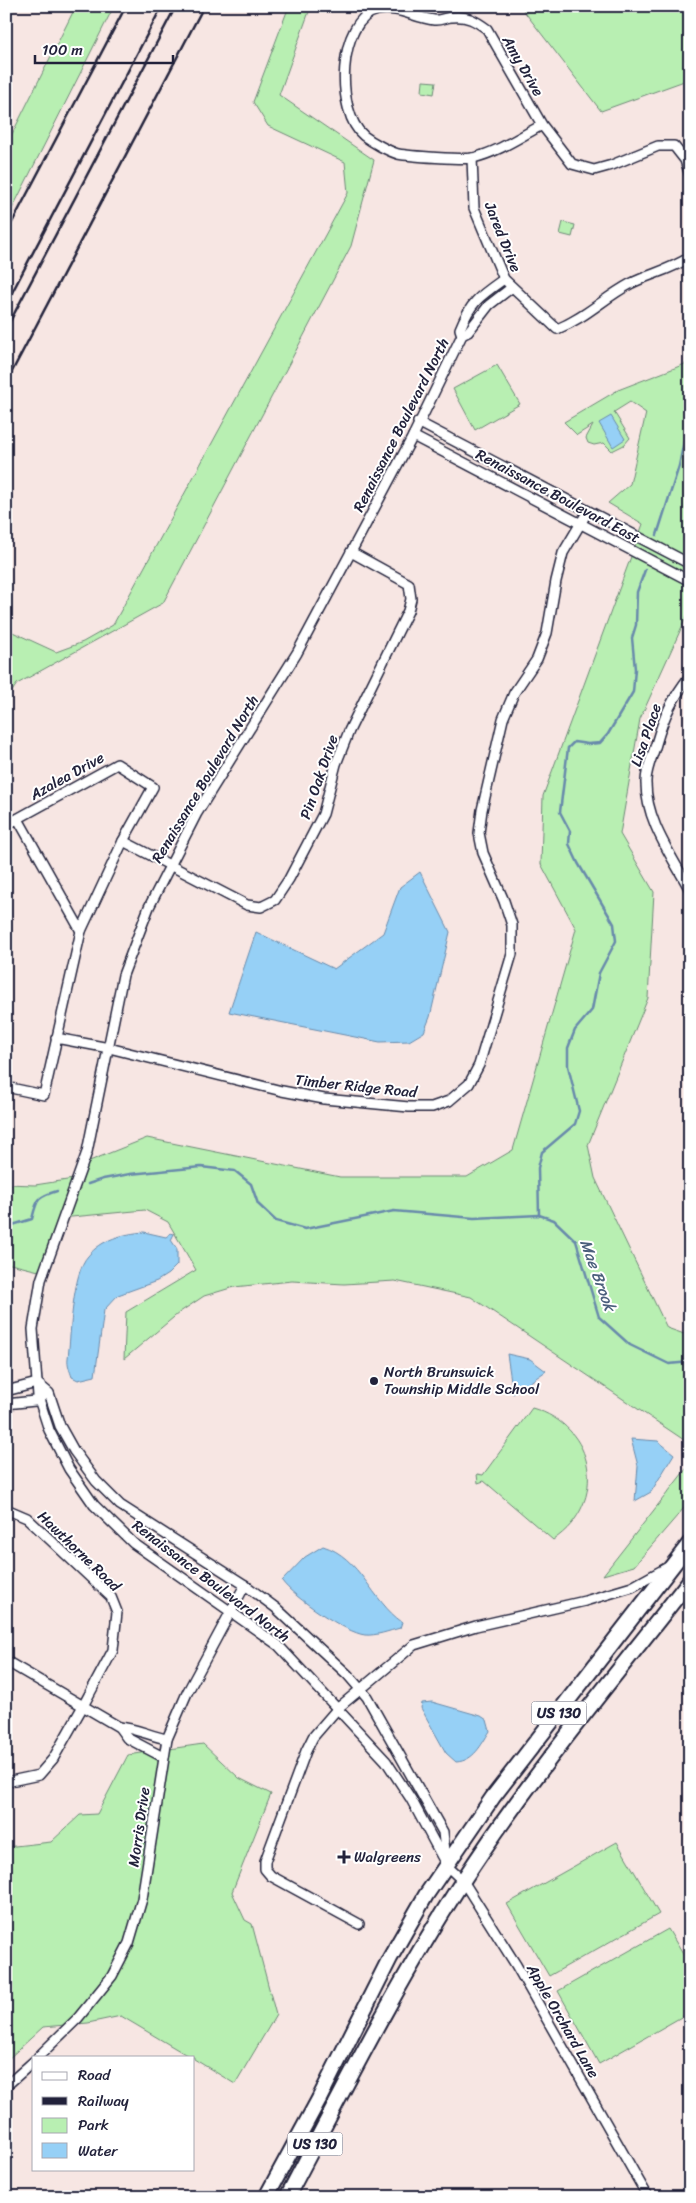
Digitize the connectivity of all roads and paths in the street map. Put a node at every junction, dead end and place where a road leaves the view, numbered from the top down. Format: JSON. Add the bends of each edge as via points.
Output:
{"nodes":[{"id":1,"x":542,"y":125,"type":"junction"},
{"id":2,"x":472,"y":158,"type":"junction"},
{"id":3,"x":690,"y":175,"type":"edge"},
{"id":4,"x":690,"y":257,"type":"edge"},
{"id":5,"x":504,"y":279,"type":"junction"},
{"id":6,"x":511,"y":288,"type":"junction"},
{"id":7,"x":462,"y":335,"type":"junction"},
{"id":8,"x":418,"y":422,"type":"junction"},
{"id":9,"x":413,"y":436,"type":"junction"},
{"id":10,"x":588,"y":510,"type":"junction"},
{"id":11,"x":581,"y":523,"type":"junction"},
{"id":12,"x":351,"y":552,"type":"junction"},
{"id":13,"x":690,"y":564,"type":"edge"},
{"id":14,"x":690,"y":581,"type":"edge"},
{"id":15,"x":690,"y":676,"type":"edge"},
{"id":16,"x":18,"y":819,"type":"junction"},
{"id":17,"x":6,"y":826,"type":"edge"},
{"id":18,"x":123,"y":841,"type":"junction"},
{"id":19,"x":169,"y":864,"type":"junction"},
{"id":20,"x":690,"y":890,"type":"edge"},
{"id":21,"x":81,"y":931,"type":"junction"},
{"id":22,"x":56,"y":1038,"type":"junction"},
{"id":23,"x":109,"y":1048,"type":"junction"},
{"id":24,"x":6,"y":1087,"type":"edge"},
{"id":25,"x":37,"y":1383,"type":"junction"},
{"id":26,"x":6,"y":1391,"type":"edge"},
{"id":27,"x":49,"y":1393,"type":"junction"},
{"id":28,"x":39,"y":1398,"type":"junction"},
{"id":29,"x":6,"y":1404,"type":"edge"},
{"id":30,"x":6,"y":1509,"type":"edge"},
{"id":31,"x":690,"y":1543,"type":"edge"},
{"id":32,"x":674,"y":1563,"type":"junction"},
{"id":33,"x":690,"y":1580,"type":"edge"},
{"id":34,"x":245,"y":1585,"type":"junction"},
{"id":35,"x":232,"y":1612,"type":"junction"},
{"id":36,"x":6,"y":1661,"type":"edge"},
{"id":37,"x":360,"y":1689,"type":"junction"},
{"id":38,"x":83,"y":1706,"type":"junction"},
{"id":39,"x":338,"y":1708,"type":"junction"},
{"id":40,"x":119,"y":1727,"type":"junction"},
{"id":41,"x":167,"y":1739,"type":"junction"},
{"id":42,"x":163,"y":1757,"type":"junction"},
{"id":43,"x":6,"y":1782,"type":"edge"},
{"id":44,"x":447,"y":1866,"type":"junction"},
{"id":45,"x":463,"y":1881,"type":"junction"},
{"id":46,"x":359,"y":1924,"type":"dead end"},
{"id":47,"x":39,"y":2056,"type":"edge"},
{"id":48,"x":32,"y":2063,"type":"edge"},
{"id":49,"x":6,"y":2086,"type":"edge"},
{"id":50,"x":266,"y":2197,"type":"edge"},
{"id":51,"x":287,"y":2197,"type":"edge"},
{"id":52,"x":648,"y":2197,"type":"edge"}],
"edges":[{"from":1,"to":2,"type":"street","via":[[506,145]]},
{"from":1,"to":2,"type":"street","name":"Amy Drive","via":[[486,29],[474,19],[454,16],[434,20],[393,8],[376,10],[361,21],[351,37],[344,87],[348,113],[363,136],[397,154]]},
{"from":1,"to":3,"type":"street","via":[[572,164],[594,170],[658,146],[674,146],[685,160]]},
{"from":2,"to":5,"type":"street","name":"Jared Drive","via":[[474,208]]},
{"from":4,"to":6,"type":"street","name":"Jared Drive","via":[[629,284],[577,321],[557,329]]},
{"from":5,"to":6,"type":"street","name":"Jared Drive"},
{"from":5,"to":7,"type":"street","name":"Renaissance Boulevard North","via":[[467,310],[460,329]]},
{"from":6,"to":7,"type":"street","name":"Renaissance Boulevard North","via":[[489,305]]},
{"from":7,"to":8,"type":"street","name":"Renaissance Boulevard North"},
{"from":8,"to":9,"type":"street","name":"Renaissance Boulevard North"},
{"from":8,"to":10,"type":"street","name":"Renaissance Boulevard East"},
{"from":9,"to":11,"type":"street","name":"Renaissance Boulevard East"},
{"from":9,"to":12,"type":"street","name":"Renaissance Boulevard North"},
{"from":10,"to":11,"type":"street","name":"Timber Ridge Road"},
{"from":10,"to":13,"type":"street","name":"Renaissance Boulevard East"},
{"from":11,"to":14,"type":"street","name":"Renaissance Boulevard East"},
{"from":11,"to":23,"type":"street","name":"Timber Ridge Road","via":[[563,553],[547,633],[537,659],[514,693],[503,719],[482,810],[479,833],[483,853],[510,917],[512,954],[479,1065],[469,1084],[449,1101],[432,1107],[409,1107],[282,1091]]},
{"from":12,"to":19,"type":"street","name":"Renaissance Boulevard North","via":[[297,653],[197,813]]},
{"from":12,"to":19,"type":"street","name":"Pin Oak Drive","via":[[409,584],[410,605],[349,731],[336,764],[323,814],[289,879],[275,900],[261,907],[248,906]]},
{"from":15,"to":20,"type":"street","name":"Lisa Place","via":[[664,715],[646,779],[654,822]]},
{"from":16,"to":17,"type":"street","name":"Azalea Drive"},
{"from":16,"to":18,"type":"street","name":"Azalea Drive","via":[[117,764],[153,787]]},
{"from":16,"to":21,"type":"street"},
{"from":18,"to":19,"type":"street"},
{"from":18,"to":21,"type":"street","name":"Azalea Drive"},
{"from":19,"to":23,"type":"street","name":"Renaissance Boulevard North","via":[[123,975]]},
{"from":21,"to":22,"type":"street","name":"Azalea Drive"},
{"from":22,"to":23,"type":"street"},
{"from":22,"to":24,"type":"street","name":"Azalea Drive","via":[[44,1094]]},
{"from":23,"to":25,"type":"street","name":"Renaissance Boulevard North","via":[[87,1152],[41,1280],[33,1329]]},
{"from":25,"to":26,"type":"street"},
{"from":25,"to":27,"type":"street"},
{"from":25,"to":28,"type":"street","name":"Renaissance Boulevard North"},
{"from":27,"to":28,"type":"street"},
{"from":27,"to":34,"type":"street","name":"Renaissance Boulevard North","via":[[60,1426],[74,1451],[120,1506]]},
{"from":28,"to":29,"type":"street"},
{"from":28,"to":35,"type":"street","name":"Renaissance Boulevard North","via":[[49,1430],[69,1469],[94,1505],[133,1543]]},
{"from":30,"to":38,"type":"street","name":"Hawthorne Road","via":[[27,1518],[111,1597],[117,1612],[113,1650]]},
{"from":31,"to":32,"type":"highway","number":"US 130"},
{"from":32,"to":37,"type":"street","via":[[632,1587],[414,1645]]},
{"from":32,"to":44,"type":"highway","number":"US 130","via":[[493,1797]]},
{"from":33,"to":45,"type":"highway","number":"US 130","via":[[528,1788]]},
{"from":34,"to":35,"type":"street","name":"Morris Drive"},
{"from":34,"to":37,"type":"street","name":"Renaissance Boulevard North","via":[[314,1642]]},
{"from":35,"to":39,"type":"street","name":"Renaissance Boulevard North","via":[[278,1646]]},
{"from":35,"to":41,"type":"street","name":"Morris Drive","via":[[187,1692]]},
{"from":36,"to":38,"type":"street"},
{"from":37,"to":39,"type":"street"},
{"from":37,"to":44,"type":"street","name":"Renaissance Boulevard North","via":[[443,1832]]},
{"from":38,"to":40,"type":"street"},
{"from":38,"to":43,"type":"street","name":"Hawthorne Road","via":[[53,1759],[39,1775]]},
{"from":39,"to":44,"type":"street","name":"Renaissance Boulevard North","via":[[386,1761],[411,1799]]},
{"from":39,"to":46,"type":"street","via":[[313,1737],[306,1751],[265,1861],[265,1869],[271,1876]]},
{"from":40,"to":41,"type":"street"},
{"from":40,"to":42,"type":"street","via":[[127,1738]]},
{"from":41,"to":42,"type":"street","name":"Morris Drive"},
{"from":42,"to":47,"type":"street","name":"Morris Drive","via":[[142,1899],[129,1943],[112,1976],[78,2018]]},
{"from":44,"to":45,"type":"street","name":"Apple Orchard Lane"},
{"from":44,"to":50,"type":"highway","number":"US 130","via":[[426,1895],[390,1958]]},
{"from":45,"to":51,"type":"highway","number":"US 130","via":[[409,1967]]},
{"from":45,"to":52,"type":"street","name":"Apple Orchard Lane","via":[[516,1965]]},
{"from":48,"to":49,"type":"street"}]}
